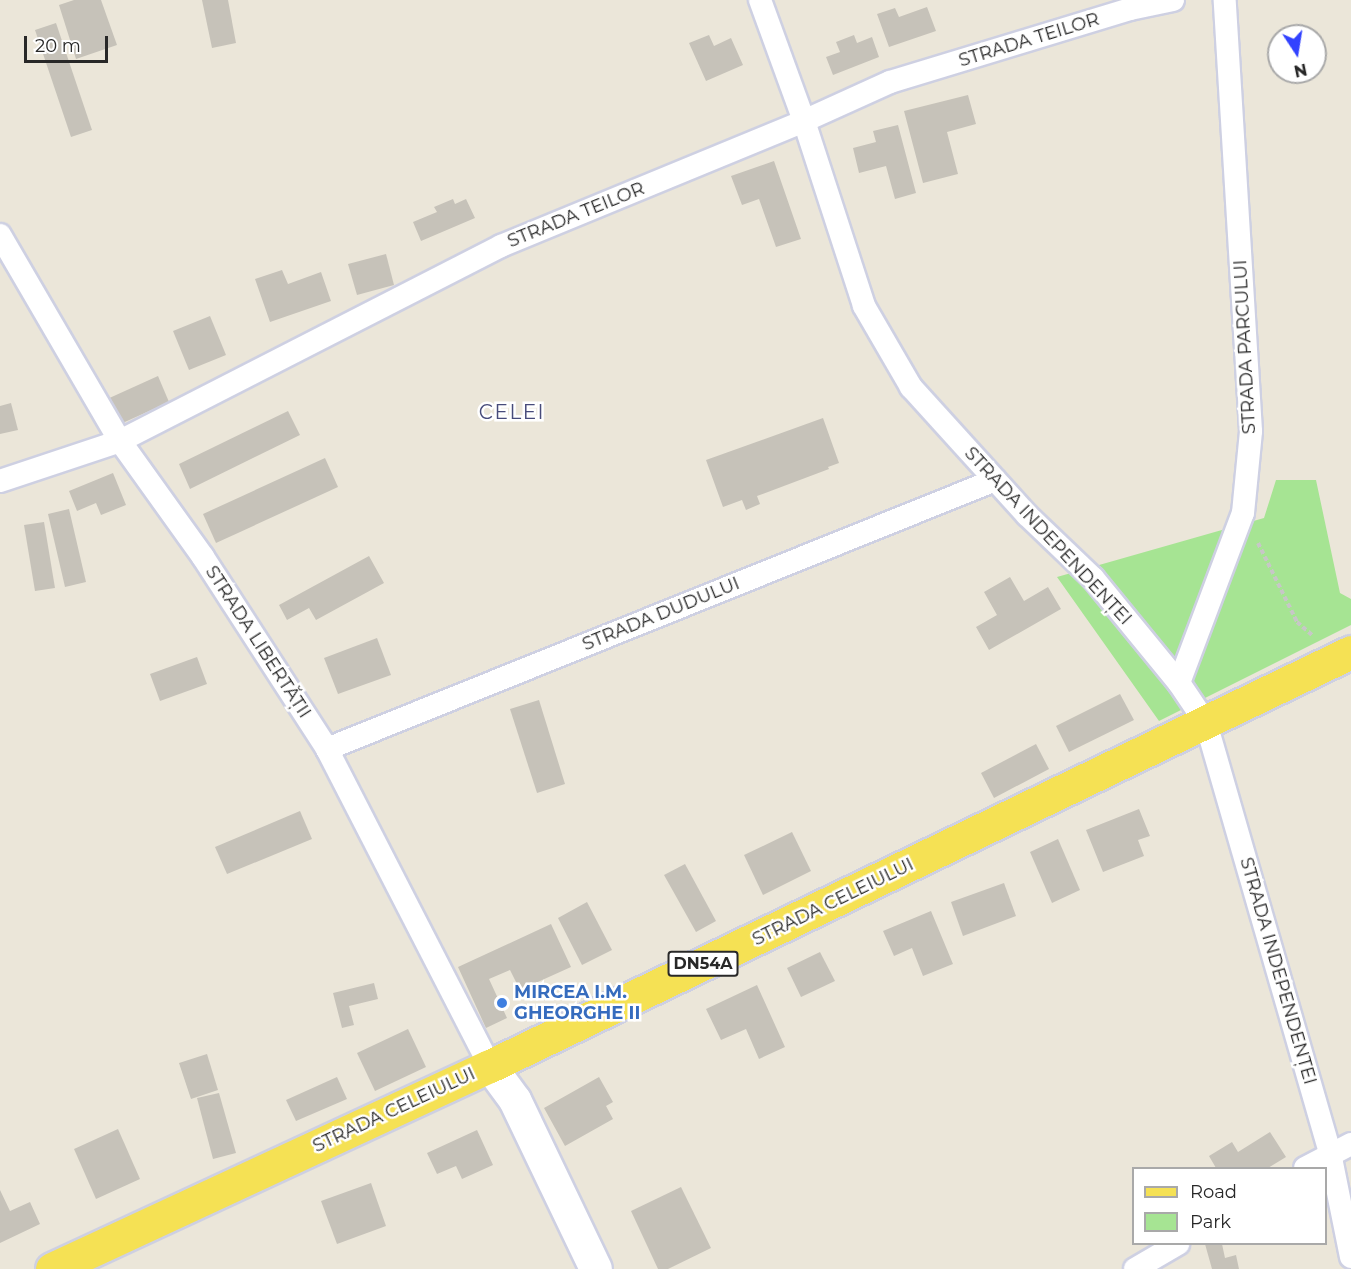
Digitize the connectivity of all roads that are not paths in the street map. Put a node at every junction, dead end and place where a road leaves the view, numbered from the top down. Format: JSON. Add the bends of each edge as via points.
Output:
{"nodes":[{"id":1,"x":760,"y":0,"type":"edge"},
{"id":2,"x":1173,"y":0,"type":"edge"},
{"id":3,"x":1225,"y":0,"type":"edge"},
{"id":4,"x":804,"y":121,"type":"junction"},
{"id":5,"x":0,"y":235,"type":"edge"},
{"id":6,"x":120,"y":441,"type":"junction"},
{"id":7,"x":995,"y":480,"type":"junction"},
{"id":8,"x":0,"y":482,"type":"edge"},
{"id":9,"x":1337,"y":646,"type":"edge"},
{"id":10,"x":1179,"y":683,"type":"junction"},
{"id":11,"x":1206,"y":723,"type":"junction"},
{"id":12,"x":327,"y":748,"type":"junction"},
{"id":13,"x":490,"y":1066,"type":"junction"},
{"id":14,"x":1341,"y":1149,"type":"edge"},
{"id":15,"x":1307,"y":1167,"type":"edge"},
{"id":16,"x":1176,"y":1245,"type":"edge"},
{"id":17,"x":1351,"y":1257,"type":"edge"},
{"id":18,"x":52,"y":1269,"type":"edge"},
{"id":19,"x":596,"y":1269,"type":"edge"},
{"id":20,"x":1135,"y":1269,"type":"edge"}],
"edges":[{"from":1,"to":4,"type":"street","name":"STRADA INDEPENDENȚEI"},
{"from":2,"to":4,"type":"street","name":"STRADA TEILOR","via":[[1130,9],[890,82]]},
{"from":3,"to":10,"type":"street","name":"STRADA PARCULUI","via":[[1251,431],[1243,513]]},
{"from":4,"to":6,"type":"street","name":"STRADA TEILOR","via":[[501,246]]},
{"from":4,"to":7,"type":"street","name":"STRADA INDEPENDENȚEI","via":[[864,306],[911,387]]},
{"from":5,"to":6,"type":"street","name":"STRADA LIBERTĂȚII"},
{"from":6,"to":8,"type":"street","name":"STRADA TEILOR"},
{"from":6,"to":12,"type":"street","name":"STRADA LIBERTĂȚII","via":[[203,557]]},
{"from":7,"to":10,"type":"street","name":"STRADA INDEPENDENȚEI","via":[[1026,516],[1093,578]]},
{"from":7,"to":12,"type":"street","name":"STRADA DUDULUI"},
{"from":9,"to":11,"type":"main road","name":"STRADA CELEIULUI","number":"DN54A"},
{"from":10,"to":11,"type":"street","name":"STRADA INDEPENDENȚEI"},
{"from":11,"to":13,"type":"main road","name":"STRADA CELEIULUI","number":"DN54A"},
{"from":11,"to":14,"type":"street","name":"STRADA INDEPENDENȚEI"},
{"from":12,"to":13,"type":"street","name":"STRADA LIBERTĂȚII"},
{"from":13,"to":18,"type":"main road","name":"STRADA CELEIULUI","number":"DN54A"},
{"from":13,"to":19,"type":"main road","via":[[515,1100]]},
{"from":14,"to":15,"type":"street"},
{"from":14,"to":17,"type":"street","name":"STRADA INDEPENDENȚEI"},
{"from":16,"to":20,"type":"street"}]}
